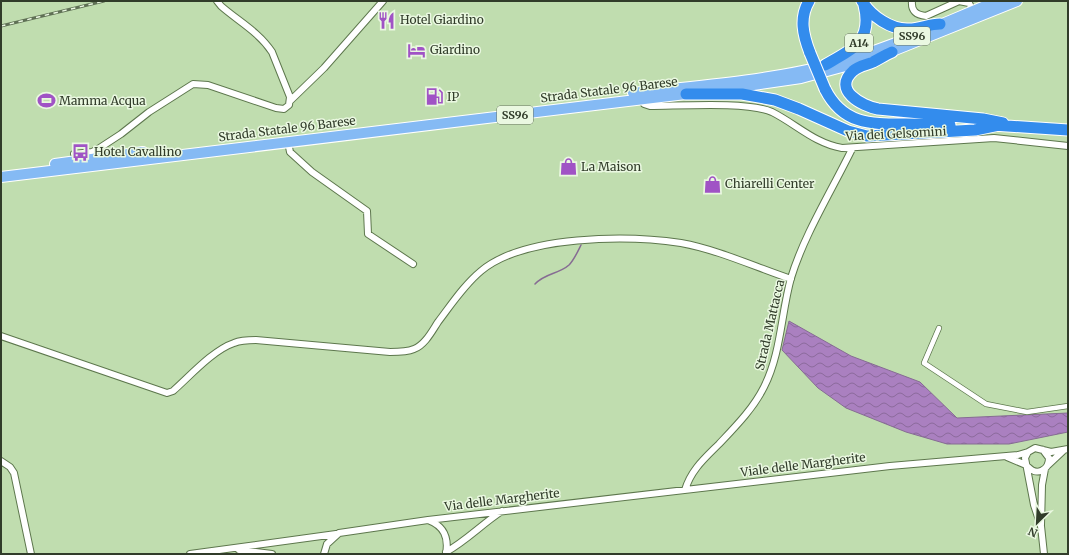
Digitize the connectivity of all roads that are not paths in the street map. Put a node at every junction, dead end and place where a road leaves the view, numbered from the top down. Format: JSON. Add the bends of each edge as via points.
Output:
{"nodes":[{"id":1,"x":217,"y":1,"type":"edge"},
{"id":2,"x":383,"y":1,"type":"edge"},
{"id":3,"x":809,"y":1,"type":"edge"},
{"id":4,"x":912,"y":1,"type":"edge"},
{"id":5,"x":997,"y":1,"type":"edge"},
{"id":6,"x":1017,"y":1,"type":"edge"},
{"id":7,"x":863,"y":3,"type":"edge"},
{"id":8,"x":974,"y":11,"type":"junction"},
{"id":9,"x":940,"y":24,"type":"junction"},
{"id":10,"x":892,"y":52,"type":"junction"},
{"id":11,"x":825,"y":65,"type":"junction"},
{"id":12,"x":686,"y":94,"type":"junction"},
{"id":13,"x":643,"y":99,"type":"junction"},
{"id":14,"x":290,"y":101,"type":"junction"},
{"id":15,"x":999,"y":125,"type":"junction"},
{"id":16,"x":1019,"y":126,"type":"junction"},
{"id":17,"x":1068,"y":130,"type":"edge"},
{"id":18,"x":288,"y":142,"type":"junction"},
{"id":19,"x":1068,"y":146,"type":"edge"},
{"id":20,"x":852,"y":149,"type":"junction"},
{"id":21,"x":78,"y":156,"type":"junction"},
{"id":22,"x":61,"y":170,"type":"junction"},
{"id":23,"x":1,"y":171,"type":"edge"},
{"id":24,"x":1,"y":177,"type":"edge"},
{"id":25,"x":1,"y":181,"type":"edge"},
{"id":26,"x":413,"y":264,"type":"dead end"},
{"id":27,"x":791,"y":278,"type":"junction"},
{"id":28,"x":939,"y":328,"type":"dead end"},
{"id":29,"x":1,"y":336,"type":"edge"},
{"id":30,"x":1068,"y":406,"type":"edge"},
{"id":31,"x":1066,"y":449,"type":"edge"},
{"id":32,"x":1043,"y":450,"type":"junction"},
{"id":33,"x":1028,"y":452,"type":"junction"},
{"id":34,"x":999,"y":456,"type":"junction"},
{"id":35,"x":1,"y":461,"type":"edge"},
{"id":36,"x":1027,"y":466,"type":"junction"},
{"id":37,"x":1046,"y":467,"type":"junction"},
{"id":38,"x":685,"y":490,"type":"junction"},
{"id":39,"x":580,"y":502,"type":"joint"},
{"id":40,"x":503,"y":511,"type":"junction"},
{"id":41,"x":428,"y":520,"type":"junction"},
{"id":42,"x":1041,"y":526,"type":"junction"},
{"id":43,"x":339,"y":533,"type":"junction"},
{"id":44,"x":223,"y":550,"type":"junction"},
{"id":45,"x":446,"y":553,"type":"edge"},
{"id":46,"x":31,"y":554,"type":"edge"},
{"id":47,"x":190,"y":554,"type":"edge"},
{"id":48,"x":272,"y":554,"type":"edge"},
{"id":49,"x":324,"y":554,"type":"edge"},
{"id":50,"x":1044,"y":554,"type":"edge"}],
"edges":[{"from":1,"to":14,"type":"street","via":[[267,45]]},
{"from":2,"to":14,"type":"street","via":[[324,68]]},
{"from":3,"to":15,"type":"highway","bridge":true,"via":[[802,25],[810,53],[830,98],[850,117],[866,122]]},
{"from":4,"to":8,"type":"street","via":[[914,12],[921,16],[960,1],[968,3]]},
{"from":5,"to":8,"type":"main road","name":"Strada Statale 96 Barese","number":"SS96"},
{"from":6,"to":10,"type":"main road","name":"Strada Statale 96 Barese","number":"SS96"},
{"from":7,"to":9,"type":"highway","number":"A14","via":[[878,18],[897,28],[910,30],[929,24]]},
{"from":7,"to":11,"type":"highway","number":"A14","via":[[867,24],[863,37],[851,50]]},
{"from":8,"to":9,"type":"main road","name":"Strada Statale 96 Barese","number":"SS96"},
{"from":9,"to":11,"type":"main road","name":"Strada Statale 96 Barese","number":"SS96","via":[[874,50]]},
{"from":10,"to":12,"type":"main road","name":"Strada Statale 96 Barese","number":"SS96","via":[[802,78]]},
{"from":10,"to":16,"type":"highway","via":[[857,68],[849,75],[848,93],[857,102],[874,108],[983,118]]},
{"from":11,"to":21,"type":"main road","name":"Strada Statale 96 Barese","number":"SS96","via":[[723,83],[97,158]]},
{"from":12,"to":13,"type":"main road","name":"Strada Statale 96 Barese","number":"SS96"},
{"from":12,"to":15,"type":"highway","via":[[742,94],[775,100],[848,131],[867,136],[975,130]]},
{"from":13,"to":18,"type":"main road","name":"Strada Statale 96 Barese","number":"SS96"},
{"from":13,"to":20,"type":"street","name":"Via dei Gelsomini","via":[[644,104],[650,106],[738,106],[771,112],[819,141],[831,146]]},
{"from":14,"to":21,"type":"street","via":[[286,108],[281,109],[208,86],[193,84],[98,149]]},
{"from":15,"to":16,"type":"highway"},
{"from":16,"to":17,"type":"highway"},
{"from":18,"to":22,"type":"main road","name":"Strada Statale 96 Barese","number":"SS96"},
{"from":18,"to":26,"type":"street","via":[[290,152],[307,168],[368,211],[368,234]]},
{"from":19,"to":20,"type":"street","name":"Via dei Gelsomini","via":[[994,138]]},
{"from":20,"to":27,"type":"street","name":"Strada Mattacca","via":[[806,241]]},
{"from":21,"to":23,"type":"main road","name":"Strada Statale 96 Barese","number":"SS96"},
{"from":22,"to":24,"type":"main road","name":"Strada Statale 96 Barese","number":"SS96"},
{"from":22,"to":25,"type":"street"},
{"from":27,"to":29,"type":"street","via":[[716,252],[680,243],[585,239],[536,247],[497,260],[481,271],[453,302],[422,343],[414,349],[390,352],[256,340],[236,342],[218,352],[173,391],[167,393]]},
{"from":27,"to":38,"type":"street","name":"Strada Mattacca","via":[[776,352],[764,388],[731,432],[692,473]]},
{"from":28,"to":30,"type":"street","via":[[924,362],[986,404],[1027,412]]},
{"from":31,"to":32,"type":"street","via":[[1051,452]]},
{"from":31,"to":37,"type":"street"},
{"from":32,"to":33,"type":"street","via":[[1035,448]]},
{"from":32,"to":37,"type":"street","via":[[1048,455]]},
{"from":33,"to":34,"type":"street","name":"Viale delle Margherite"},
{"from":33,"to":36,"type":"street","via":[[1025,458]]},
{"from":34,"to":36,"type":"street"},
{"from":34,"to":38,"type":"street","name":"Viale delle Margherite"},
{"from":35,"to":46,"type":"street","via":[[10,467],[15,479]]},
{"from":36,"to":37,"type":"street","via":[[1036,472]]},
{"from":36,"to":42,"type":"street","via":[[1034,505]]},
{"from":37,"to":42,"type":"street"},
{"from":38,"to":39,"type":"street","name":"Viale delle Margherite"},
{"from":39,"to":40,"type":"street","name":"Via delle Margherite"},
{"from":40,"to":41,"type":"street","name":"Via delle Margherite"},
{"from":40,"to":45,"type":"street"},
{"from":41,"to":43,"type":"street","name":"Via delle Margherite"},
{"from":41,"to":45,"type":"street","name":"Via delle Margherite","via":[[436,523],[444,532],[448,544]]},
{"from":42,"to":50,"type":"street"},
{"from":43,"to":44,"type":"street","name":"Via delle Margherite"},
{"from":43,"to":49,"type":"street","via":[[327,544]]},
{"from":44,"to":47,"type":"street","name":"Via delle Margherite"},
{"from":44,"to":48,"type":"street"}]}
